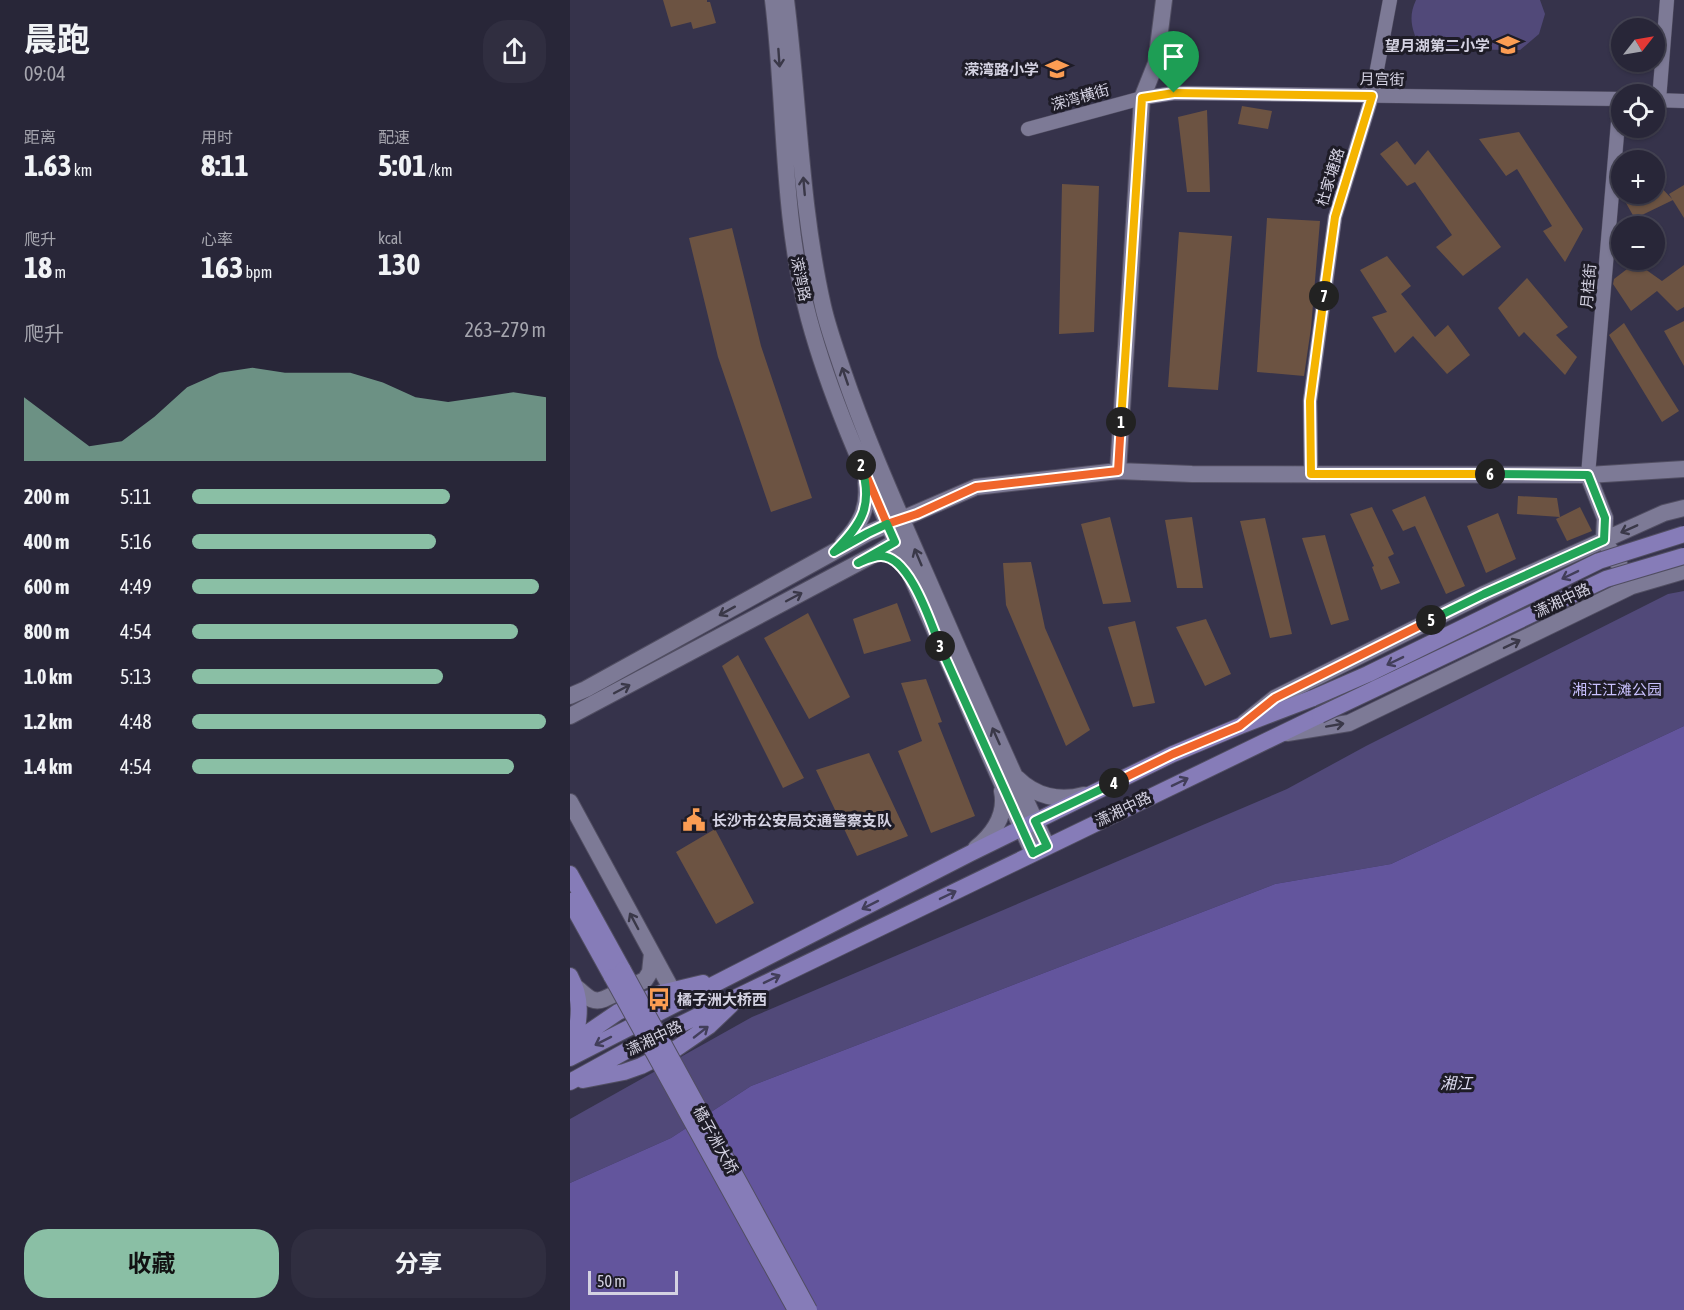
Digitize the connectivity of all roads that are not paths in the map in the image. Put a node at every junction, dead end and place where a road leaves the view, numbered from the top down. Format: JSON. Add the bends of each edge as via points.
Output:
{"nodes":[{"id":1,"x":773,"y":0,"type":"edge"},
{"id":2,"x":786,"y":0,"type":"edge"},
{"id":3,"x":1164,"y":0,"type":"edge"},
{"id":4,"x":1390,"y":0,"type":"edge"},
{"id":5,"x":1667,"y":0,"type":"edge"},
{"id":6,"x":1659,"y":84,"type":"edge"},
{"id":7,"x":1372,"y":96,"type":"junction"},
{"id":8,"x":1142,"y":98,"type":"junction"},
{"id":9,"x":1611,"y":99,"type":"edge"},
{"id":10,"x":1665,"y":100,"type":"edge"},
{"id":11,"x":1684,"y":101,"type":"edge"},
{"id":12,"x":1028,"y":129,"type":"dead end"},
{"id":13,"x":1618,"y":138,"type":"edge"},
{"id":14,"x":861,"y":463,"type":"junction"},
{"id":15,"x":1684,"y":469,"type":"edge"},
{"id":16,"x":1663,"y":470,"type":"junction"},
{"id":17,"x":1118,"y":471,"type":"junction"},
{"id":18,"x":1311,"y":474,"type":"junction"},
{"id":19,"x":1588,"y":475,"type":"junction"},
{"id":20,"x":1684,"y":480,"type":"edge"},
{"id":21,"x":1684,"y":508,"type":"edge"},
{"id":22,"x":898,"y":530,"type":"junction"},
{"id":23,"x":1684,"y":534,"type":"edge"},
{"id":24,"x":1604,"y":540,"type":"junction"},
{"id":25,"x":834,"y":552,"type":"junction"},
{"id":26,"x":1684,"y":555,"type":"edge"},
{"id":27,"x":858,"y":563,"type":"junction"},
{"id":28,"x":1684,"y":571,"type":"edge"},
{"id":29,"x":912,"y":580,"type":"junction"},
{"id":30,"x":1632,"y":586,"type":"junction"},
{"id":31,"x":570,"y":696,"type":"edge"},
{"id":32,"x":571,"y":716,"type":"edge"},
{"id":33,"x":1240,"y":726,"type":"junction"},
{"id":34,"x":1277,"y":735,"type":"junction"},
{"id":35,"x":1004,"y":771,"type":"junction"},
{"id":36,"x":1091,"y":794,"type":"junction"},
{"id":37,"x":570,"y":802,"type":"edge"},
{"id":38,"x":1028,"y":824,"type":"junction"},
{"id":39,"x":1040,"y":849,"type":"junction"},
{"id":40,"x":971,"y":853,"type":"junction"},
{"id":41,"x":570,"y":874,"type":"edge"},
{"id":42,"x":570,"y":901,"type":"edge"},
{"id":43,"x":652,"y":953,"type":"junction"},
{"id":44,"x":617,"y":973,"type":"junction"},
{"id":45,"x":728,"y":978,"type":"junction"},
{"id":46,"x":573,"y":982,"type":"edge"},
{"id":47,"x":672,"y":990,"type":"junction"},
{"id":48,"x":571,"y":1048,"type":"edge"},
{"id":49,"x":570,"y":1082,"type":"edge"},
{"id":50,"x":796,"y":1310,"type":"edge"},
{"id":51,"x":809,"y":1310,"type":"edge"}],
"edges":[{"from":1,"to":14,"type":"main road","name":"溁湾路","one_way":true,"via":[[795,257],[826,375]]},
{"from":22,"to":2,"type":"main road","one_way":true,"via":[[823,308],[806,214]]},
{"from":3,"to":8,"type":"main road","via":[[1156,63]]},
{"from":4,"to":7,"type":"street","name":"杜家塘路"},
{"from":5,"to":6,"type":"street"},
{"from":7,"to":8,"type":"street","name":"月宫街","via":[[1174,93]]},
{"from":7,"to":9,"type":"street","name":"月宫街"},
{"from":7,"to":18,"type":"street","name":"杜家塘路","via":[[1335,217],[1310,401]]},
{"from":8,"to":12,"type":"street","name":"溁湾横街"},
{"from":8,"to":17,"type":"main road"},
{"from":10,"to":11,"type":"street"},
{"from":13,"to":19,"type":"street","name":"月桂街"},
{"from":14,"to":22,"type":"main road","name":"溁湾路"},
{"from":14,"to":25,"type":"main road","via":[[867,496],[863,515]]},
{"from":15,"to":16,"type":"main road"},
{"from":16,"to":19,"type":"main road"},
{"from":16,"to":20,"type":"main road"},
{"from":17,"to":18,"type":"main road"},
{"from":17,"to":22,"type":"main road","via":[[976,487]]},
{"from":18,"to":19,"type":"main road"},
{"from":19,"to":24,"type":"main road","via":[[1605,518]]},
{"from":21,"to":24,"type":"main road","one_way":true},
{"from":22,"to":25,"type":"main road","via":[[868,533]]},
{"from":22,"to":27,"type":"main road"},
{"from":22,"to":29,"type":"main road"},
{"from":35,"to":22,"type":"main road","one_way":true},
{"from":23,"to":33,"type":"main road","name":"潇湘中路","one_way":true,"bridge":true,"via":[[1599,561],[1368,674]]},
{"from":24,"to":30,"type":"main road"},
{"from":24,"to":33,"type":"main road","via":[[1484,594],[1275,698]]},
{"from":25,"to":31,"type":"main road","one_way":true},
{"from":26,"to":34,"type":"main road","name":"潇湘中路","bridge":true,"via":[[1606,579]]},
{"from":27,"to":29,"type":"main road","via":[[889,557]]},
{"from":32,"to":27,"type":"main road","one_way":true},
{"from":28,"to":30,"type":"main road"},
{"from":29,"to":35,"type":"main road"},
{"from":34,"to":30,"type":"main road","one_way":true,"via":[[1349,723]]},
{"from":33,"to":36,"type":"main road","name":"潇湘中路"},
{"from":39,"to":34,"type":"main road","name":"潇湘中路","one_way":true},
{"from":35,"to":36,"type":"main road","via":[[1049,797],[1064,799]]},
{"from":35,"to":38,"type":"main road"},
{"from":35,"to":40,"type":"main road","via":[[1002,813],[988,838]]},
{"from":36,"to":38,"type":"main road","name":"潇湘中路"},
{"from":43,"to":37,"type":"main road","one_way":true},
{"from":38,"to":39,"type":"main road"},
{"from":38,"to":40,"type":"main road","name":"潇湘中路"},
{"from":49,"to":39,"type":"main road","name":"潇湘中路","one_way":true},
{"from":40,"to":45,"type":"main road","name":"潇湘中路","one_way":true},
{"from":41,"to":44,"type":"main road"},
{"from":42,"to":44,"type":"main road"},
{"from":43,"to":46,"type":"main road","via":[[651,972],[645,980],[598,1002]]},
{"from":43,"to":47,"type":"main road"},
{"from":44,"to":50,"type":"main road","name":"橘子洲大桥","bridge":true},
{"from":44,"to":51,"type":"main road","name":"橘子洲大桥","bridge":true},
{"from":45,"to":47,"type":"main road"},
{"from":45,"to":48,"type":"main road","name":"潇湘中路","one_way":true},
{"from":46,"to":48,"type":"main road","via":[[579,1012]]},
{"from":47,"to":48,"type":"main road","via":[[618,1012]]}]}
